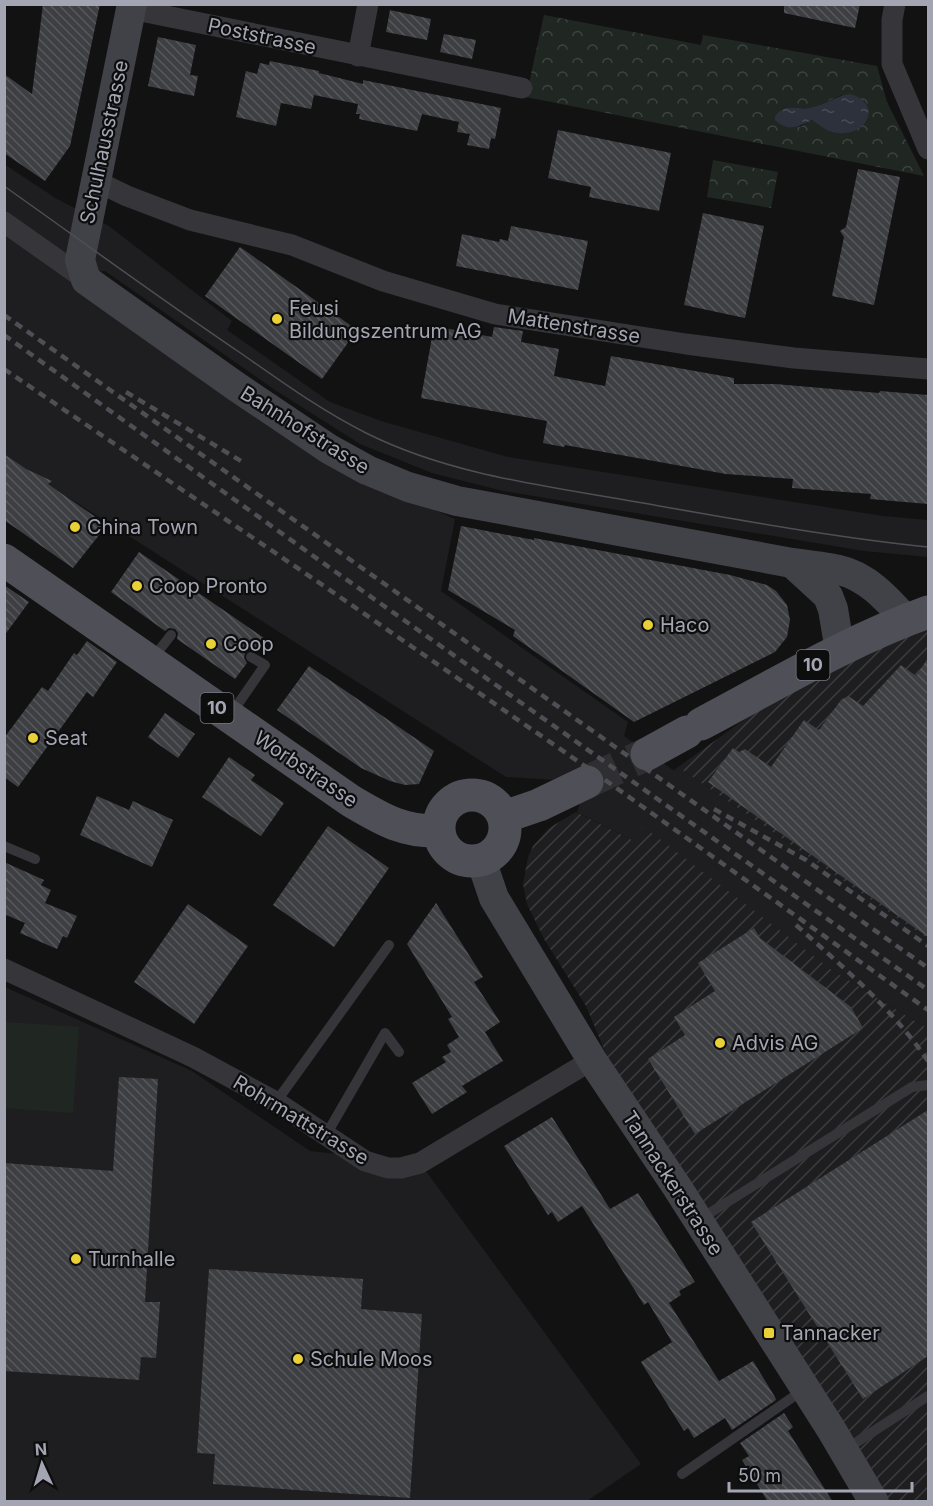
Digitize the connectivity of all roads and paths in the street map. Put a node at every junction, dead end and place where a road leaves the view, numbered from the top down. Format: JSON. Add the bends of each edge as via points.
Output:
{"nodes":[{"id":1,"x":368,"y":4,"type":"edge"},
{"id":2,"x":895,"y":4,"type":"edge"},
{"id":3,"x":132,"y":7,"type":"edge"},
{"id":4,"x":358,"y":56,"type":"junction"},
{"id":5,"x":522,"y":88,"type":"dead end"},
{"id":6,"x":928,"y":149,"type":"edge"},
{"id":7,"x":96,"y":181,"type":"junction"},
{"id":8,"x":4,"y":222,"type":"edge"},
{"id":9,"x":86,"y":280,"type":"junction"},
{"id":10,"x":928,"y":369,"type":"edge"},
{"id":11,"x":4,"y":560,"type":"edge"},
{"id":12,"x":792,"y":563,"type":"junction"},
{"id":13,"x":917,"y":616,"type":"edge"},
{"id":14,"x":171,"y":634,"type":"dead end"},
{"id":15,"x":840,"y":651,"type":"junction"},
{"id":16,"x":251,"y":657,"type":"dead end"},
{"id":17,"x":150,"y":662,"type":"junction"},
{"id":18,"x":230,"y":717,"type":"junction"},
{"id":19,"x":647,"y":754,"type":"tunnel mouth"},
{"id":20,"x":587,"y":782,"type":"tunnel mouth"},
{"id":21,"x":504,"y":817,"type":"junction"},
{"id":22,"x":439,"y":831,"type":"junction"},
{"id":23,"x":4,"y":846,"type":"edge"},
{"id":24,"x":35,"y":859,"type":"dead end"},
{"id":25,"x":481,"y":860,"type":"junction"},
{"id":26,"x":389,"y":945,"type":"dead end"},
{"id":27,"x":4,"y":969,"type":"edge"},
{"id":28,"x":399,"y":1052,"type":"dead end"},
{"id":29,"x":592,"y":1060,"type":"junction"},
{"id":30,"x":928,"y":1085,"type":"edge"},
{"id":31,"x":276,"y":1102,"type":"junction"},
{"id":32,"x":326,"y":1135,"type":"junction"},
{"id":33,"x":698,"y":1221,"type":"junction"},
{"id":34,"x":805,"y":1389,"type":"junction"},
{"id":35,"x":928,"y":1396,"type":"edge"},
{"id":36,"x":843,"y":1450,"type":"junction"},
{"id":37,"x":682,"y":1474,"type":"dead end"},
{"id":38,"x":874,"y":1502,"type":"edge"}],
"edges":[{"from":1,"to":4,"type":"street"},
{"from":2,"to":6,"type":"street","via":[[892,64]]},
{"from":3,"to":4,"type":"street","name":"Poststrasse"},
{"from":3,"to":7,"type":"street","name":"Schulhausstrasse"},
{"from":4,"to":5,"type":"street","name":"Poststrasse"},
{"from":7,"to":9,"type":"street","name":"Schulhausstrasse","via":[[80,260]]},
{"from":7,"to":10,"type":"street","name":"Mattenstrasse","via":[[190,220],[292,245],[383,281],[495,314],[794,358]]},
{"from":8,"to":9,"type":"street","name":"Bahnhofstrasse"},
{"from":9,"to":12,"type":"street","name":"Bahnhofstrasse","via":[[329,448],[408,487],[457,501]]},
{"from":11,"to":17,"type":"main road","name":"Worbstrasse","number":"10"},
{"from":12,"to":13,"type":"street","name":"Bahnhofstrasse","via":[[841,570]]},
{"from":12,"to":15,"type":"street","via":[[828,596]]},
{"from":13,"to":15,"type":"main road","number":"10"},
{"from":14,"to":17,"type":"lane"},
{"from":15,"to":19,"type":"main road","number":"10"},
{"from":16,"to":18,"type":"lane","via":[[265,665]]},
{"from":17,"to":18,"type":"main road","name":"Worbstrasse","number":"10"},
{"from":18,"to":22,"type":"main road","name":"Worbstrasse","number":"10","via":[[351,801],[394,825]]},
{"from":20,"to":21,"type":"main road"},
{"from":21,"to":22,"type":"main road","via":[[494,802],[467,795],[442,812]]},
{"from":21,"to":25,"type":"main road","via":[[504,838],[499,848]]},
{"from":22,"to":25,"type":"main road","via":[[441,841],[453,856]]},
{"from":23,"to":24,"type":"lane"},
{"from":25,"to":29,"type":"street","name":"Tannackerstrasse","via":[[494,898]]},
{"from":26,"to":31,"type":"lane"},
{"from":27,"to":31,"type":"street","name":"Rohrmattstrasse","via":[[194,1057]]},
{"from":28,"to":32,"type":"lane","via":[[385,1033]]},
{"from":29,"to":32,"type":"street","name":"Rohrmattstrasse","via":[[420,1163],[384,1167],[365,1161]]},
{"from":29,"to":33,"type":"street","name":"Tannackerstrasse"},
{"from":30,"to":33,"type":"lane","via":[[912,1088]]},
{"from":31,"to":32,"type":"street","name":"Rohrmattstrasse"},
{"from":33,"to":34,"type":"street","name":"Tannackerstrasse"},
{"from":34,"to":36,"type":"street","name":"Tannackerstrasse"},
{"from":34,"to":37,"type":"lane"},
{"from":35,"to":36,"type":"lane"},
{"from":36,"to":38,"type":"street","name":"Tannackerstrasse"}]}
